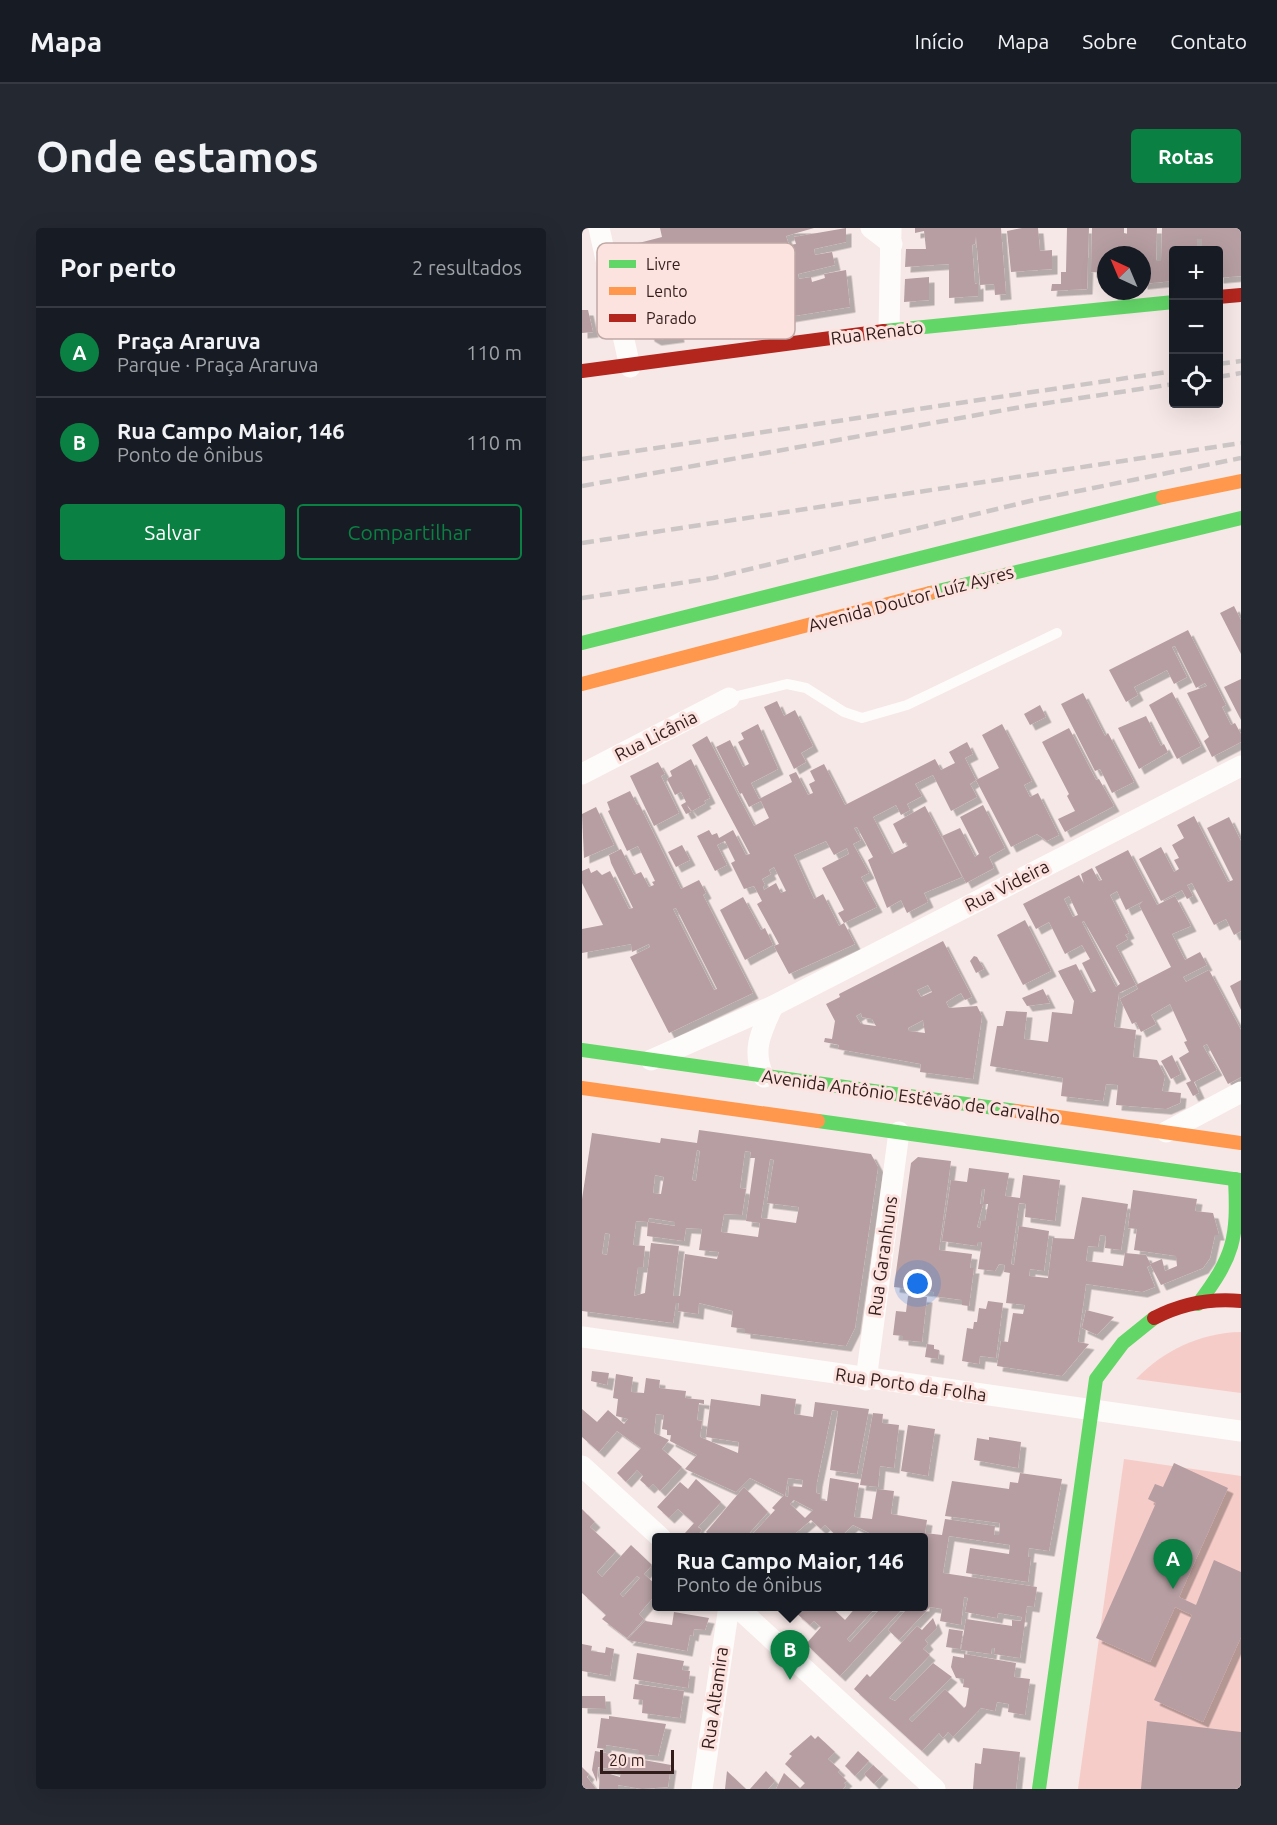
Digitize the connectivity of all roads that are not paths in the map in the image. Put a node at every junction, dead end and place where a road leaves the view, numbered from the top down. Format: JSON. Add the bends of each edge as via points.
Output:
{"nodes":[{"id":1,"x":599,"y":228,"type":"edge"},
{"id":2,"x":871,"y":228,"type":"edge"},
{"id":3,"x":891,"y":236,"type":"edge"},
{"id":4,"x":602,"y":243,"type":"edge"},
{"id":5,"x":1241,"y":295,"type":"edge"},
{"id":6,"x":1223,"y":297,"type":"edge"},
{"id":7,"x":1169,"y":302,"type":"edge"},
{"id":8,"x":889,"y":330,"type":"junction"},
{"id":9,"x":624,"y":339,"type":"edge"},
{"id":10,"x":630,"y":367,"type":"junction"},
{"id":11,"x":582,"y":371,"type":"edge"},
{"id":12,"x":1241,"y":481,"type":"edge"},
{"id":13,"x":1241,"y":518,"type":"edge"},
{"id":14,"x":1057,"y":633,"type":"dead end"},
{"id":15,"x":582,"y":643,"type":"edge"},
{"id":16,"x":582,"y":684,"type":"edge"},
{"id":17,"x":729,"y":698,"type":"joint"},
{"id":18,"x":1241,"y":766,"type":"edge"},
{"id":19,"x":582,"y":774,"type":"edge"},
{"id":20,"x":773,"y":1006,"type":"junction"},
{"id":21,"x":582,"y":1050,"type":"edge"},
{"id":22,"x":648,"y":1061,"type":"junction"},
{"id":23,"x":764,"y":1077,"type":"junction"},
{"id":24,"x":582,"y":1088,"type":"edge"},
{"id":25,"x":1241,"y":1092,"type":"edge"},
{"id":26,"x":899,"y":1132,"type":"junction"},
{"id":27,"x":1166,"y":1132,"type":"junction"},
{"id":28,"x":1241,"y":1143,"type":"edge"},
{"id":29,"x":1238,"y":1180,"type":"edge"},
{"id":30,"x":1241,"y":1301,"type":"edge"},
{"id":31,"x":1198,"y":1304,"type":"junction"},
{"id":32,"x":582,"y":1337,"type":"edge"},
{"id":33,"x":866,"y":1380,"type":"junction"},
{"id":34,"x":1091,"y":1410,"type":"junction"},
{"id":35,"x":1241,"y":1431,"type":"edge"},
{"id":36,"x":582,"y":1466,"type":"edge"},
{"id":37,"x":655,"y":1533,"type":"edge"},
{"id":38,"x":728,"y":1611,"type":"edge"},
{"id":39,"x":741,"y":1611,"type":"edge"},
{"id":40,"x":702,"y":1789,"type":"edge"},
{"id":41,"x":934,"y":1789,"type":"edge"},
{"id":42,"x":1039,"y":1789,"type":"edge"}],
"edges":[{"from":1,"to":4,"type":"street"},
{"from":2,"to":3,"type":"street"},
{"from":3,"to":8,"type":"street"},
{"from":5,"to":6,"type":"main road"},
{"from":7,"to":8,"type":"main road","name":"Rua Renato"},
{"from":8,"to":10,"type":"main road","name":"Rua Renato"},
{"from":9,"to":10,"type":"street"},
{"from":10,"to":11,"type":"main road","name":"Rua Renato"},
{"from":12,"to":15,"type":"main road","name":"Avenida Doutor Luíz Ayres","via":[[1136,503]]},
{"from":13,"to":16,"type":"main road","name":"Avenida Doutor Luíz Ayres","via":[[979,580]]},
{"from":14,"to":17,"type":"lane","via":[[907,705],[861,718],[806,688],[787,684]]},
{"from":17,"to":19,"type":"street","name":"Rua Licânia"},
{"from":18,"to":20,"type":"street","name":"Rua Videira"},
{"from":20,"to":22,"type":"street","name":"Rua Videira"},
{"from":20,"to":23,"type":"street","via":[[757,1046],[757,1063]]},
{"from":21,"to":22,"type":"main road","name":"Avenida Antônio Estêvão de Carvalho"},
{"from":22,"to":23,"type":"main road","name":"Avenida Antônio Estêvão de Carvalho"},
{"from":23,"to":27,"type":"main road","name":"Avenida Antônio Estêvão de Carvalho"},
{"from":24,"to":26,"type":"main road","name":"Avenida Antônio Estêvão de Carvalho"},
{"from":25,"to":27,"type":"street"},
{"from":26,"to":29,"type":"main road","name":"Avenida Antônio Estêvão de Carvalho"},
{"from":26,"to":33,"type":"street","name":"Rua Garanhuns"},
{"from":27,"to":28,"type":"main road","name":"Avenida Antônio Estêvão de Carvalho"},
{"from":29,"to":31,"type":"main road","via":[[1238,1223],[1233,1251]]},
{"from":30,"to":31,"type":"main road","via":[[1224,1298]]},
{"from":31,"to":34,"type":"main road","via":[[1178,1307],[1142,1325],[1115,1350],[1096,1378]]},
{"from":32,"to":33,"type":"street","name":"Rua Porto da Folha"},
{"from":33,"to":34,"type":"street","name":"Rua Porto da Folha"},
{"from":34,"to":35,"type":"street","name":"Rua Porto da Folha"},
{"from":34,"to":42,"type":"main road"},
{"from":36,"to":37,"type":"street"},
{"from":38,"to":40,"type":"street","name":"Rua Altamira"},
{"from":39,"to":41,"type":"street"}]}
